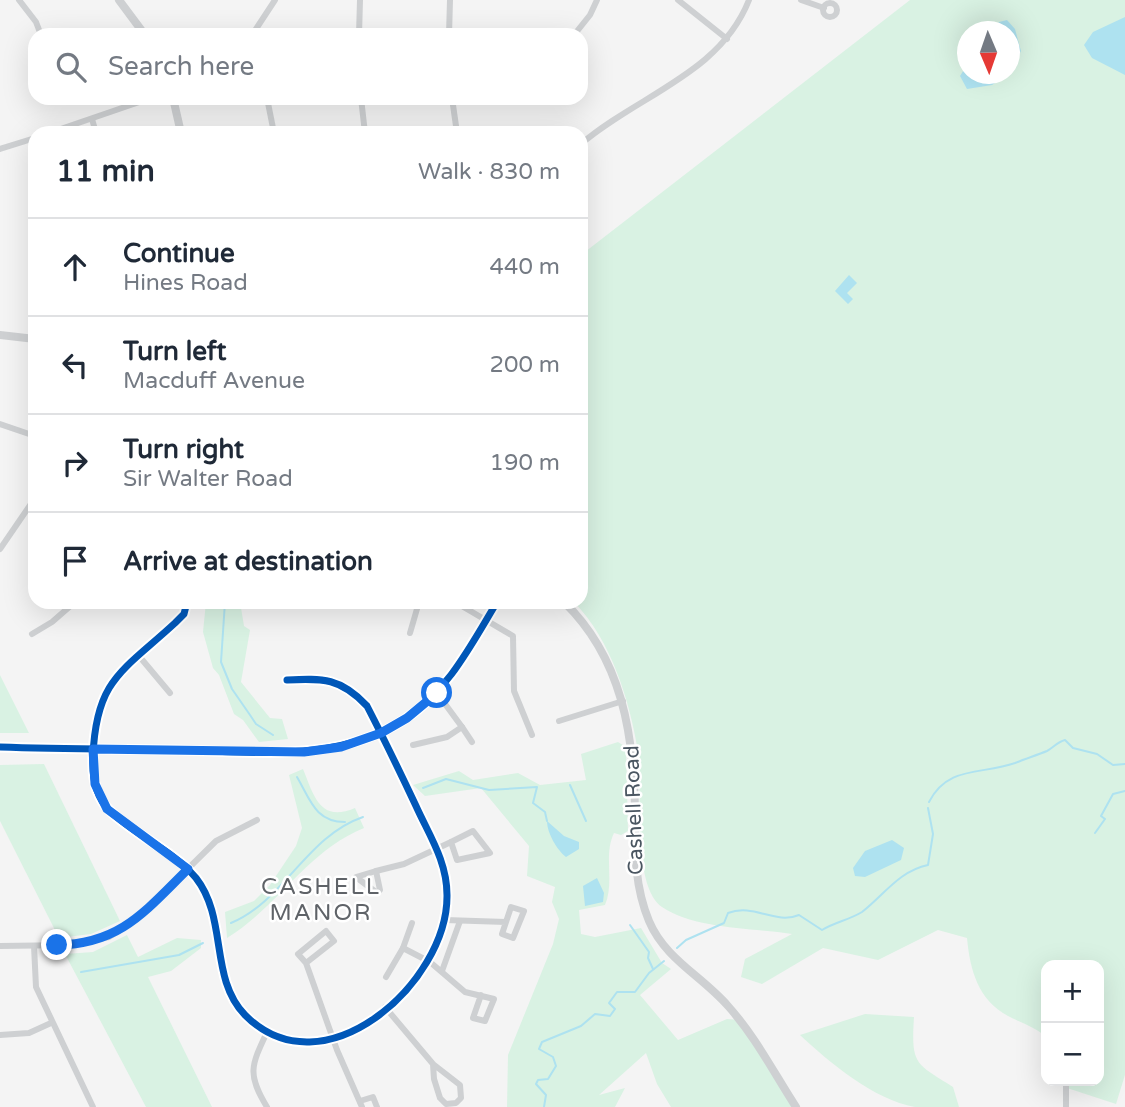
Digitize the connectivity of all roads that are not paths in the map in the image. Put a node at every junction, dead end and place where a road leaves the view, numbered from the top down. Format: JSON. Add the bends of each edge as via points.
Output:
{"nodes":[{"id":1,"x":19,"y":0,"type":"edge"},
{"id":2,"x":119,"y":0,"type":"edge"},
{"id":3,"x":275,"y":0,"type":"edge"},
{"id":4,"x":360,"y":0,"type":"edge"},
{"id":5,"x":450,"y":0,"type":"edge"},
{"id":6,"x":597,"y":0,"type":"edge"},
{"id":7,"x":678,"y":0,"type":"edge"},
{"id":8,"x":749,"y":0,"type":"edge"},
{"id":9,"x":801,"y":0,"type":"edge"},
{"id":10,"x":824,"y":8,"type":"dead end"},
{"id":11,"x":38,"y":28,"type":"edge"},
{"id":12,"x":140,"y":28,"type":"edge"},
{"id":13,"x":257,"y":28,"type":"edge"},
{"id":14,"x":359,"y":28,"type":"edge"},
{"id":15,"x":449,"y":28,"type":"edge"},
{"id":16,"x":580,"y":28,"type":"edge"},
{"id":17,"x":727,"y":39,"type":"junction"},
{"id":18,"x":131,"y":105,"type":"edge"},
{"id":19,"x":175,"y":105,"type":"edge"},
{"id":20,"x":268,"y":105,"type":"edge"},
{"id":21,"x":362,"y":105,"type":"edge"},
{"id":22,"x":453,"y":105,"type":"edge"},
{"id":23,"x":92,"y":119,"type":"junction"},
{"id":24,"x":70,"y":126,"type":"edge"},
{"id":25,"x":94,"y":126,"type":"edge"},
{"id":26,"x":179,"y":126,"type":"edge"},
{"id":27,"x":273,"y":126,"type":"edge"},
{"id":28,"x":364,"y":126,"type":"edge"},
{"id":29,"x":456,"y":126,"type":"edge"},
{"id":30,"x":588,"y":139,"type":"edge"},
{"id":31,"x":28,"y":140,"type":"edge"},
{"id":32,"x":0,"y":149,"type":"edge"},
{"id":33,"x":0,"y":335,"type":"edge"},
{"id":34,"x":28,"y":338,"type":"edge"},
{"id":35,"x":0,"y":424,"type":"edge"},
{"id":36,"x":28,"y":434,"type":"edge"},
{"id":37,"x":28,"y":508,"type":"edge"},
{"id":38,"x":0,"y":549,"type":"edge"},
{"id":39,"x":67,"y":609,"type":"edge"},
{"id":40,"x":185,"y":609,"type":"edge"},
{"id":41,"x":416,"y":609,"type":"edge"},
{"id":42,"x":468,"y":609,"type":"edge"},
{"id":43,"x":492,"y":609,"type":"edge"},
{"id":44,"x":569,"y":609,"type":"edge"},
{"id":45,"x":486,"y":619,"type":"junction"},
{"id":46,"x":410,"y":633,"type":"dead end"},
{"id":47,"x":32,"y":634,"type":"dead end"},
{"id":48,"x":139,"y":656,"type":"junction"},
{"id":49,"x":287,"y":680,"type":"dead end"},
{"id":50,"x":170,"y":693,"type":"dead end"},
{"id":51,"x":437,"y":693,"type":"junction"},
{"id":52,"x":623,"y":701,"type":"junction"},
{"id":53,"x":559,"y":721,"type":"dead end"},
{"id":54,"x":462,"y":727,"type":"junction"},
{"id":55,"x":381,"y":733,"type":"junction"},
{"id":56,"x":532,"y":735,"type":"dead end"},
{"id":57,"x":472,"y":742,"type":"dead end"},
{"id":58,"x":414,"y":745,"type":"dead end"},
{"id":59,"x":0,"y":747,"type":"edge"},
{"id":60,"x":93,"y":749,"type":"junction"},
{"id":61,"x":257,"y":820,"type":"dead end"},
{"id":62,"x":451,"y":842,"type":"junction"},
{"id":63,"x":437,"y":848,"type":"junction"},
{"id":64,"x":188,"y":869,"type":"junction"},
{"id":65,"x":376,"y":871,"type":"dead end"},
{"id":66,"x":446,"y":920,"type":"junction"},
{"id":67,"x":460,"y":921,"type":"junction"},
{"id":68,"x":506,"y":922,"type":"junction"},
{"id":69,"x":412,"y":923,"type":"dead end"},
{"id":70,"x":0,"y":946,"type":"edge"},
{"id":71,"x":34,"y":946,"type":"junction"},
{"id":72,"x":403,"y":948,"type":"junction"},
{"id":73,"x":430,"y":962,"type":"junction"},
{"id":74,"x":306,"y":963,"type":"junction"},
{"id":75,"x":442,"y":971,"type":"junction"},
{"id":76,"x":386,"y":977,"type":"dead end"},
{"id":77,"x":481,"y":995,"type":"dead end"},
{"id":78,"x":385,"y":1007,"type":"junction"},
{"id":79,"x":51,"y":1023,"type":"junction"},
{"id":80,"x":267,"y":1032,"type":"junction"},
{"id":81,"x":0,"y":1035,"type":"edge"},
{"id":82,"x":335,"y":1039,"type":"junction"},
{"id":83,"x":433,"y":1064,"type":"junction"},
{"id":84,"x":1066,"y":1086,"type":"edge"},
{"id":85,"x":361,"y":1104,"type":"edge"},
{"id":86,"x":93,"y":1107,"type":"edge"},
{"id":87,"x":267,"y":1107,"type":"edge"},
{"id":88,"x":377,"y":1107,"type":"edge"},
{"id":89,"x":796,"y":1107,"type":"edge"},
{"id":90,"x":1066,"y":1107,"type":"edge"}],
"edges":[{"from":1,"to":11,"type":"street"},
{"from":2,"to":12,"type":"street"},
{"from":3,"to":13,"type":"street"},
{"from":4,"to":14,"type":"street"},
{"from":5,"to":15,"type":"street"},
{"from":6,"to":16,"type":"street"},
{"from":7,"to":17,"type":"street"},
{"from":8,"to":17,"type":"street"},
{"from":9,"to":10,"type":"street"},
{"from":17,"to":30,"type":"street","via":[[694,70],[624,111]]},
{"from":18,"to":23,"type":"street"},
{"from":19,"to":26,"type":"street"},
{"from":20,"to":27,"type":"street"},
{"from":21,"to":28,"type":"street"},
{"from":22,"to":29,"type":"street"},
{"from":23,"to":24,"type":"street"},
{"from":23,"to":25,"type":"street"},
{"from":31,"to":32,"type":"street"},
{"from":33,"to":34,"type":"street"},
{"from":35,"to":36,"type":"street"},
{"from":37,"to":38,"type":"street"},
{"from":39,"to":47,"type":"street"},
{"from":40,"to":48,"type":"street"},
{"from":41,"to":46,"type":"street"},
{"from":42,"to":45,"type":"street"},
{"from":43,"to":45,"type":"street"},
{"from":44,"to":52,"type":"street","name":"Cashell Road","via":[[603,654]]},
{"from":45,"to":51,"type":"street"},
{"from":45,"to":56,"type":"street","via":[[513,636],[514,691]]},
{"from":48,"to":50,"type":"street"},
{"from":48,"to":60,"type":"street","via":[[116,676],[102,697]]},
{"from":49,"to":55,"type":"street","via":[[324,678],[349,689],[367,706]]},
{"from":51,"to":54,"type":"street"},
{"from":51,"to":55,"type":"street"},
{"from":52,"to":53,"type":"street"},
{"from":52,"to":89,"type":"street","name":"Cashell Road","via":[[634,761],[637,880],[650,924],[675,959],[740,1020]]},
{"from":54,"to":57,"type":"street"},
{"from":54,"to":58,"type":"street","via":[[447,737]]},
{"from":55,"to":60,"type":"street","via":[[341,747],[304,752]]},
{"from":55,"to":63,"type":"street"},
{"from":59,"to":60,"type":"street"},
{"from":60,"to":64,"type":"street","via":[[95,784],[107,809]]},
{"from":61,"to":64,"type":"street","via":[[216,841]]},
{"from":62,"to":62,"type":"street","via":[[457,860],[489,853],[473,831]]},
{"from":62,"to":63,"type":"street"},
{"from":63,"to":65,"type":"street"},
{"from":63,"to":66,"type":"street","via":[[446,877]]},
{"from":64,"to":71,"type":"street","via":[[137,919],[109,937]]},
{"from":64,"to":80,"type":"street","via":[[212,906],[231,994],[245,1015]]},
{"from":66,"to":67,"type":"street"},
{"from":66,"to":73,"type":"street"},
{"from":67,"to":68,"type":"street"},
{"from":67,"to":75,"type":"street"},
{"from":68,"to":68,"type":"street","via":[[502,934],[513,938],[524,911],[511,907]]},
{"from":69,"to":72,"type":"street"},
{"from":70,"to":71,"type":"street"},
{"from":71,"to":79,"type":"street","via":[[36,987]]},
{"from":72,"to":73,"type":"street"},
{"from":72,"to":76,"type":"street"},
{"from":73,"to":75,"type":"street"},
{"from":73,"to":78,"type":"street"},
{"from":74,"to":74,"type":"street","via":[[298,954],[326,931],[334,941]]},
{"from":74,"to":82,"type":"street"},
{"from":75,"to":77,"type":"street","via":[[466,992]]},
{"from":78,"to":82,"type":"street","via":[[358,1030]]},
{"from":78,"to":83,"type":"street"},
{"from":79,"to":81,"type":"street","via":[[30,1033]]},
{"from":79,"to":86,"type":"street"},
{"from":80,"to":82,"type":"street","via":[[300,1041]]},
{"from":80,"to":87,"type":"street","via":[[252,1070]]},
{"from":82,"to":85,"type":"street"},
{"from":83,"to":83,"type":"street","via":[[442,1101],[456,1103],[461,1098],[460,1086]]},
{"from":84,"to":90,"type":"street"},
{"from":85,"to":88,"type":"street","via":[[373,1097]]}]}
